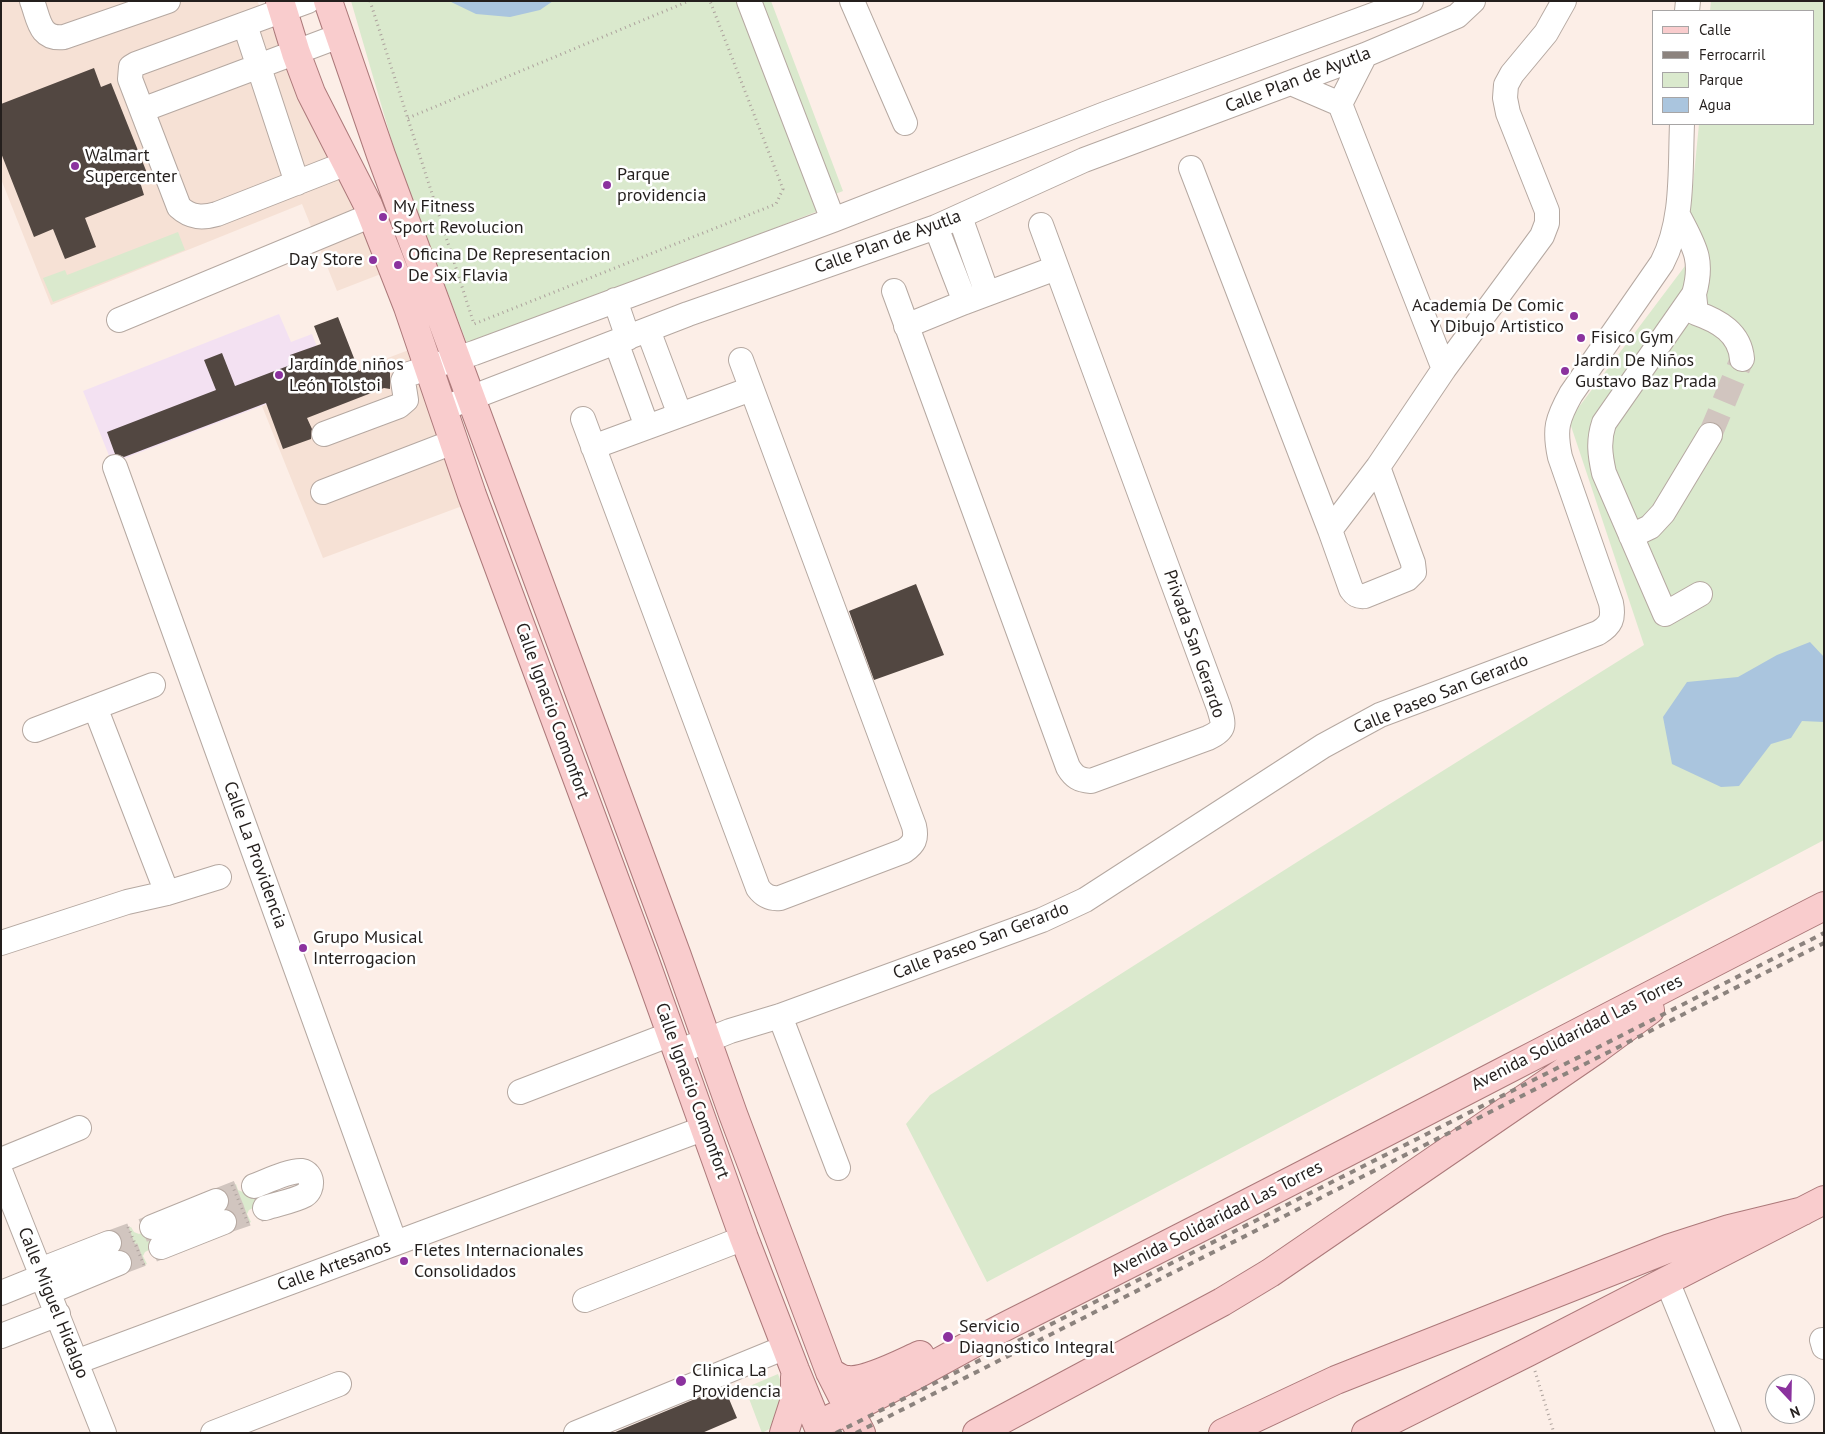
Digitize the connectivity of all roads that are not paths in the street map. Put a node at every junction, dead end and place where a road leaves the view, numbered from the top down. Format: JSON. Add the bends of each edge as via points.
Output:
{"nodes":[{"id":1,"x":32,"y":1,"type":"edge"},
{"id":2,"x":168,"y":1,"type":"edge"},
{"id":3,"x":308,"y":1,"type":"edge"},
{"id":4,"x":328,"y":1,"type":"edge"},
{"id":5,"x":749,"y":1,"type":"edge"},
{"id":6,"x":852,"y":1,"type":"edge"},
{"id":7,"x":1411,"y":1,"type":"edge"},
{"id":8,"x":1473,"y":1,"type":"edge"},
{"id":9,"x":1564,"y":1,"type":"edge"},
{"id":10,"x":281,"y":6,"type":"edge"},
{"id":11,"x":245,"y":25,"type":"junction"},
{"id":12,"x":339,"y":36,"type":"junction"},
{"id":13,"x":296,"y":53,"type":"junction"},
{"id":14,"x":1365,"y":55,"type":"junction"},
{"id":15,"x":258,"y":65,"type":"junction"},
{"id":16,"x":1291,"y":83,"type":"junction"},
{"id":17,"x":1340,"y":104,"type":"junction"},
{"id":18,"x":142,"y":110,"type":"junction"},
{"id":19,"x":1105,"y":114,"type":"junction"},
{"id":20,"x":905,"y":123,"type":"dead end"},
{"id":21,"x":1682,"y":125,"type":"edge"},
{"id":22,"x":1071,"y":128,"type":"junction"},
{"id":23,"x":1117,"y":147,"type":"junction"},
{"id":24,"x":1084,"y":160,"type":"junction"},
{"id":25,"x":347,"y":163,"type":"junction"},
{"id":26,"x":1192,"y":168,"type":"dead end"},
{"id":27,"x":297,"y":183,"type":"junction"},
{"id":28,"x":372,"y":215,"type":"junction"},
{"id":29,"x":1678,"y":215,"type":"junction"},
{"id":30,"x":960,"y":217,"type":"junction"},
{"id":31,"x":833,"y":220,"type":"junction"},
{"id":32,"x":1041,"y":225,"type":"dead end"},
{"id":33,"x":936,"y":227,"type":"junction"},
{"id":34,"x":1056,"y":268,"type":"junction"},
{"id":35,"x":675,"y":278,"type":"junction"},
{"id":36,"x":894,"y":291,"type":"dead end"},
{"id":37,"x":987,"y":293,"type":"junction"},
{"id":38,"x":1694,"y":294,"type":"junction"},
{"id":39,"x":615,"y":300,"type":"junction"},
{"id":40,"x":965,"y":302,"type":"junction"},
{"id":41,"x":688,"y":314,"type":"junction"},
{"id":42,"x":119,"y":320,"type":"dead end"},
{"id":43,"x":906,"y":326,"type":"junction"},
{"id":44,"x":630,"y":337,"type":"junction"},
{"id":45,"x":457,"y":359,"type":"junction"},
{"id":46,"x":1742,"y":359,"type":"tunnel mouth"},
{"id":47,"x":741,"y":360,"type":"dead end"},
{"id":48,"x":429,"y":368,"type":"junction"},
{"id":49,"x":1444,"y":369,"type":"junction"},
{"id":50,"x":751,"y":389,"type":"junction"},
{"id":51,"x":471,"y":398,"type":"junction"},
{"id":52,"x":442,"y":409,"type":"junction"},
{"id":53,"x":680,"y":415,"type":"junction"},
{"id":54,"x":583,"y":419,"type":"dead end"},
{"id":55,"x":648,"y":427,"type":"junction"},
{"id":56,"x":324,"y":434,"type":"dead end"},
{"id":57,"x":1710,"y":435,"type":"tunnel mouth"},
{"id":58,"x":454,"y":442,"type":"junction"},
{"id":59,"x":593,"y":447,"type":"junction"},
{"id":60,"x":114,"y":467,"type":"dead end"},
{"id":61,"x":1378,"y":467,"type":"junction"},
{"id":62,"x":323,"y":492,"type":"dead end"},
{"id":63,"x":1330,"y":530,"type":"junction"},
{"id":64,"x":1631,"y":536,"type":"junction"},
{"id":65,"x":1700,"y":594,"type":"dead end"},
{"id":66,"x":153,"y":685,"type":"dead end"},
{"id":67,"x":96,"y":707,"type":"junction"},
{"id":68,"x":34,"y":730,"type":"dead end"},
{"id":69,"x":219,"y":877,"type":"dead end"},
{"id":70,"x":167,"y":893,"type":"junction"},
{"id":71,"x":1824,"y":906,"type":"edge"},
{"id":72,"x":1,"y":943,"type":"edge"},
{"id":73,"x":1697,"y":971,"type":"junction"},
{"id":74,"x":780,"y":1016,"type":"junction"},
{"id":75,"x":706,"y":1041,"type":"junction"},
{"id":76,"x":675,"y":1043,"type":"junction"},
{"id":77,"x":520,"y":1092,"type":"dead end"},
{"id":78,"x":79,"y":1128,"type":"dead end"},
{"id":79,"x":705,"y":1128,"type":"junction"},
{"id":80,"x":1,"y":1160,"type":"edge"},
{"id":81,"x":838,"y":1168,"type":"dead end"},
{"id":82,"x":1,"y":1173,"type":"edge"},
{"id":83,"x":1813,"y":1205,"type":"edge"},
{"id":84,"x":256,"y":1215,"type":"tunnel mouth"},
{"id":85,"x":147,"y":1234,"type":"tunnel mouth"},
{"id":86,"x":744,"y":1238,"type":"junction"},
{"id":87,"x":395,"y":1243,"type":"junction"},
{"id":88,"x":114,"y":1253,"type":"tunnel mouth"},
{"id":89,"x":44,"y":1279,"type":"junction"},
{"id":90,"x":1667,"y":1281,"type":"junction"},
{"id":91,"x":1,"y":1292,"type":"edge"},
{"id":92,"x":585,"y":1300,"type":"dead end"},
{"id":93,"x":58,"y":1314,"type":"junction"},
{"id":94,"x":1009,"y":1324,"type":"junction"},
{"id":95,"x":1,"y":1336,"type":"edge"},
{"id":96,"x":790,"y":1359,"type":"junction"},
{"id":97,"x":76,"y":1362,"type":"junction"},
{"id":98,"x":830,"y":1372,"type":"junction"},
{"id":99,"x":339,"y":1384,"type":"dead end"},
{"id":100,"x":855,"y":1422,"type":"edge"},
{"id":101,"x":813,"y":1430,"type":"edge"},
{"id":102,"x":104,"y":1433,"type":"edge"},
{"id":103,"x":212,"y":1433,"type":"edge"},
{"id":104,"x":576,"y":1433,"type":"edge"},
{"id":105,"x":784,"y":1433,"type":"edge"},
{"id":106,"x":977,"y":1433,"type":"edge"},
{"id":107,"x":1223,"y":1433,"type":"edge"},
{"id":108,"x":1366,"y":1433,"type":"edge"},
{"id":109,"x":1729,"y":1433,"type":"edge"}],
"edges":[{"from":1,"to":2,"type":"street","via":[[42,29],[56,38]]},
{"from":3,"to":10,"type":"street"},
{"from":4,"to":12,"type":"main road","name":"Calle Ignacio Comonfort"},
{"from":5,"to":31,"type":"street"},
{"from":6,"to":20,"type":"street"},
{"from":7,"to":19,"type":"street","name":"Calle Plan de Ayutla"},
{"from":8,"to":14,"type":"street","name":"Calle Plan de Ayutla","via":[[1457,16]]},
{"from":9,"to":49,"type":"street","via":[[1546,33],[1512,74],[1506,85],[1505,98],[1545,205],[1547,223],[1542,236]]},
{"from":10,"to":11,"type":"street"},
{"from":10,"to":13,"type":"main road","name":"Calle Ignacio Comonfort"},
{"from":11,"to":15,"type":"street"},
{"from":11,"to":18,"type":"street","via":[[132,67],[130,79]]},
{"from":12,"to":13,"type":"street"},
{"from":12,"to":45,"type":"main road","name":"Calle Ignacio Comonfort"},
{"from":13,"to":15,"type":"street"},
{"from":13,"to":25,"type":"main road","name":"Calle Ignacio Comonfort","via":[[311,93]]},
{"from":14,"to":16,"type":"street","name":"Calle Plan de Ayutla"},
{"from":14,"to":17,"type":"street"},
{"from":15,"to":18,"type":"street"},
{"from":15,"to":27,"type":"street"},
{"from":16,"to":17,"type":"street"},
{"from":16,"to":23,"type":"street","name":"Calle Plan de Ayutla"},
{"from":17,"to":49,"type":"street"},
{"from":18,"to":27,"type":"street","via":[[179,208],[184,212],[205,218]]},
{"from":19,"to":22,"type":"street","name":"Calle Plan de Ayutla"},
{"from":19,"to":23,"type":"street"},
{"from":21,"to":29,"type":"street","name":"Calle Paseo San Gerardo"},
{"from":22,"to":24,"type":"street"},
{"from":22,"to":31,"type":"street","name":"Calle Plan de Ayutla"},
{"from":23,"to":24,"type":"street","name":"Calle Plan de Ayutla"},
{"from":24,"to":30,"type":"street","name":"Calle Plan de Ayutla"},
{"from":25,"to":27,"type":"street"},
{"from":25,"to":28,"type":"main road","name":"Calle Ignacio Comonfort"},
{"from":26,"to":63,"type":"street"},
{"from":28,"to":42,"type":"street"},
{"from":28,"to":48,"type":"main road","name":"Calle Ignacio Comonfort"},
{"from":29,"to":38,"type":"street","via":[[1699,260],[1699,278]]},
{"from":29,"to":74,"type":"street","name":"Calle Paseo San Gerardo","via":[[1670,248],[1662,263],[1571,394],[1560,412],[1557,425],[1560,458],[1611,603],[1613,613],[1608,627],[1361,724],[1064,911]]},
{"from":30,"to":33,"type":"street","name":"Calle Plan de Ayutla"},
{"from":30,"to":37,"type":"street"},
{"from":31,"to":35,"type":"street","name":"Calle Plan de Ayutla"},
{"from":32,"to":34,"type":"street","name":"Privada San Gerardo"},
{"from":33,"to":40,"type":"street"},
{"from":33,"to":41,"type":"street","name":"Calle Plan de Ayutla"},
{"from":34,"to":37,"type":"street"},
{"from":34,"to":43,"type":"street","name":"Privada San Gerardo","via":[[1219,708],[1222,729],[1208,738],[1091,781],[1072,774]]},
{"from":35,"to":39,"type":"street","name":"Calle Plan de Ayutla"},
{"from":35,"to":41,"type":"street"},
{"from":36,"to":43,"type":"street","name":"Privada San Gerardo"},
{"from":37,"to":40,"type":"street"},
{"from":38,"to":46,"type":"street","via":[[1696,313],[1712,319],[1735,336]]},
{"from":38,"to":64,"type":"street","via":[[1604,424],[1599,438],[1604,473]]},
{"from":39,"to":44,"type":"street"},
{"from":39,"to":45,"type":"street","name":"Calle Plan de Ayutla"},
{"from":40,"to":43,"type":"street"},
{"from":41,"to":44,"type":"street","name":"Calle Plan de Ayutla"},
{"from":44,"to":51,"type":"street","name":"Calle Plan de Ayutla"},
{"from":44,"to":53,"type":"street"},
{"from":44,"to":55,"type":"street"},
{"from":45,"to":48,"type":"street","name":"Calle Plan de Ayutla"},
{"from":45,"to":51,"type":"main road","name":"Calle Ignacio Comonfort"},
{"from":47,"to":50,"type":"street"},
{"from":48,"to":52,"type":"main road","name":"Calle Ignacio Comonfort"},
{"from":48,"to":56,"type":"street","name":"Calle Plan de Ayutla","via":[[404,377],[406,400],[399,406]]},
{"from":49,"to":61,"type":"street"},
{"from":50,"to":53,"type":"street"},
{"from":50,"to":59,"type":"street","via":[[916,839],[904,852],[780,898],[768,897],[758,888]]},
{"from":51,"to":52,"type":"street","name":"Calle Plan de Ayutla"},
{"from":51,"to":75,"type":"main road","name":"Calle Ignacio Comonfort"},
{"from":52,"to":58,"type":"main road","name":"Calle Ignacio Comonfort"},
{"from":53,"to":55,"type":"street"},
{"from":54,"to":59,"type":"street"},
{"from":55,"to":59,"type":"street"},
{"from":57,"to":64,"type":"street","via":[[1663,513],[1650,527]]},
{"from":58,"to":62,"type":"street"},
{"from":58,"to":76,"type":"main road","name":"Calle Ignacio Comonfort"},
{"from":60,"to":87,"type":"street","name":"Calle La Providencia"},
{"from":61,"to":63,"type":"street"},
{"from":61,"to":63,"type":"street","via":[[1413,563],[1412,576],[1365,596],[1357,595],[1351,589]]},
{"from":64,"to":65,"type":"street","via":[[1665,614]]},
{"from":66,"to":67,"type":"street"},
{"from":67,"to":68,"type":"street"},
{"from":67,"to":70,"type":"street"},
{"from":69,"to":70,"type":"street"},
{"from":70,"to":72,"type":"street","via":[[128,902]]},
{"from":71,"to":73,"type":"main road"},
{"from":73,"to":94,"type":"main road","name":"Avenida Solidaridad Las Torres"},
{"from":73,"to":106,"type":"main road","name":"Avenida Solidaridad Las Torres","via":[[1596,1049],[1270,1272],[1222,1302]]},
{"from":74,"to":75,"type":"street","name":"Calle Paseo San Gerardo"},
{"from":74,"to":81,"type":"street"},
{"from":75,"to":76,"type":"street","name":"Calle Paseo San Gerardo"},
{"from":75,"to":98,"type":"main road","name":"Calle Ignacio Comonfort"},
{"from":76,"to":77,"type":"street","name":"Calle Paseo San Gerardo"},
{"from":76,"to":79,"type":"main road","name":"Calle Ignacio Comonfort"},
{"from":78,"to":80,"type":"street"},
{"from":79,"to":86,"type":"main road","name":"Calle Ignacio Comonfort"},
{"from":79,"to":87,"type":"street","name":"Calle Artesanos"},
{"from":82,"to":89,"type":"street","name":"Calle Miguel Hidalgo"},
{"from":83,"to":90,"type":"main road"},
{"from":83,"to":107,"type":"main road","via":[[1670,1248],[1336,1380]]},
{"from":84,"to":85,"type":"street","via":[[311,1190],[306,1173],[293,1172]]},
{"from":86,"to":92,"type":"street"},
{"from":86,"to":96,"type":"main road","name":"Calle Ignacio Comonfort"},
{"from":87,"to":97,"type":"street","name":"Calle Artesanos"},
{"from":88,"to":89,"type":"street"},
{"from":89,"to":91,"type":"street"},
{"from":89,"to":93,"type":"street","name":"Calle Miguel Hidalgo"},
{"from":90,"to":108,"type":"main road"},
{"from":90,"to":109,"type":"street"},
{"from":93,"to":95,"type":"street"},
{"from":93,"to":97,"type":"street","name":"Calle Miguel Hidalgo"},
{"from":94,"to":98,"type":"main road","via":[[976,1333],[854,1380],[842,1379]]},
{"from":94,"to":100,"type":"main road","name":"Avenida Solidaridad Las Torres","via":[[879,1396]]},
{"from":96,"to":101,"type":"main road","name":"Calle Ignacio Comonfort"},
{"from":96,"to":104,"type":"street"},
{"from":96,"to":105,"type":"main road","via":[[796,1397]]},
{"from":97,"to":102,"type":"street","name":"Calle Miguel Hidalgo"},
{"from":98,"to":100,"type":"main road","name":"Calle Ignacio Comonfort"},
{"from":99,"to":103,"type":"street"},
{"from":100,"to":101,"type":"main road","name":"Avenida Solidaridad Las Torres"}]}
